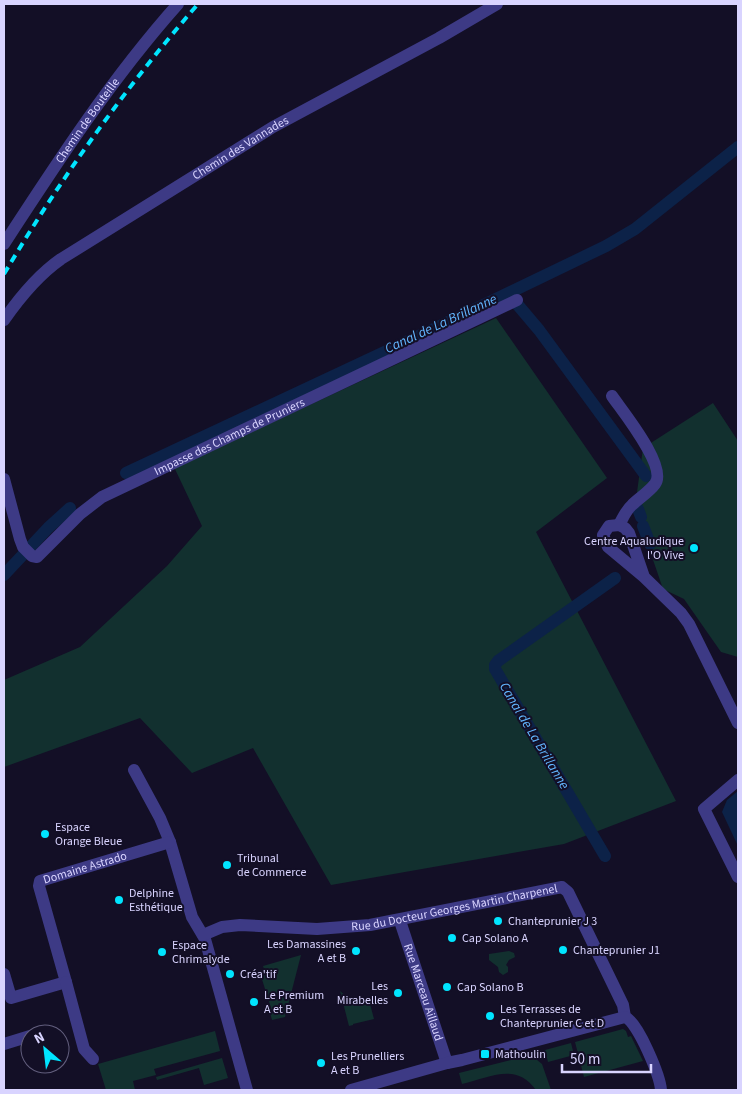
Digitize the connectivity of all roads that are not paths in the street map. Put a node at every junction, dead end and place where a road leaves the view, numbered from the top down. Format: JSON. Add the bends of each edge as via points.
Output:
{"nodes":[{"id":1,"x":178,"y":4,"type":"edge"},
{"id":2,"x":497,"y":4,"type":"edge"},
{"id":3,"x":4,"y":244,"type":"edge"},
{"id":4,"x":516,"y":300,"type":"dead end"},
{"id":5,"x":4,"y":320,"type":"edge"},
{"id":6,"x":612,"y":396,"type":"dead end"},
{"id":7,"x":4,"y":479,"type":"edge"},
{"id":8,"x":619,"y":524,"type":"junction"},
{"id":9,"x":644,"y":577,"type":"junction"},
{"id":10,"x":738,"y":723,"type":"edge"},
{"id":11,"x":134,"y":770,"type":"dead end"},
{"id":12,"x":738,"y":780,"type":"edge"},
{"id":13,"x":170,"y":842,"type":"junction"},
{"id":14,"x":738,"y":877,"type":"edge"},
{"id":15,"x":400,"y":921,"type":"junction"},
{"id":16,"x":203,"y":935,"type":"junction"},
{"id":17,"x":4,"y":974,"type":"edge"},
{"id":18,"x":66,"y":982,"type":"junction"},
{"id":19,"x":7,"y":999,"type":"edge"},
{"id":20,"x":625,"y":1016,"type":"junction"},
{"id":21,"x":20,"y":1039,"type":"edge"},
{"id":22,"x":4,"y":1044,"type":"edge"},
{"id":23,"x":93,"y":1059,"type":"dead end"},
{"id":24,"x":447,"y":1063,"type":"junction"},
{"id":25,"x":247,"y":1090,"type":"edge"},
{"id":26,"x":351,"y":1090,"type":"edge"},
{"id":27,"x":661,"y":1090,"type":"edge"}],
"edges":[{"from":1,"to":3,"type":"street","name":"Chemin de Bouteille","via":[[146,40],[63,152]]},
{"from":2,"to":5,"type":"street","name":"Chemin des Vannades","via":[[273,127],[61,259],[29,288]]},
{"from":4,"to":7,"type":"street","name":"Impasse des Champs de Pruniers","via":[[108,494],[85,510],[38,556],[34,557],[27,551],[17,533]]},
{"from":6,"to":8,"type":"street","via":[[652,456],[658,474],[655,484],[630,506]]},
{"from":8,"to":9,"type":"street","via":[[629,534]]},
{"from":8,"to":9,"type":"street","via":[[605,530],[605,542]]},
{"from":9,"to":10,"type":"street","via":[[682,613]]},
{"from":11,"to":13,"type":"street"},
{"from":12,"to":14,"type":"street","via":[[704,809]]},
{"from":13,"to":16,"type":"street","via":[[190,914]]},
{"from":13,"to":18,"type":"street","name":"Domaine Astrado","via":[[39,882]]},
{"from":15,"to":16,"type":"street","name":"Rue du Docteur Georges Martin Charpenel","via":[[317,928],[240,925],[222,927]]},
{"from":15,"to":20,"type":"street","name":"Rue du Docteur Georges Martin Charpenel","via":[[564,888],[623,1005]]},
{"from":15,"to":24,"type":"street","name":"Rue Marceau Aillaud"},
{"from":16,"to":25,"type":"street"},
{"from":17,"to":19,"type":"street"},
{"from":18,"to":19,"type":"street"},
{"from":18,"to":23,"type":"street","name":"Domaine Astrado","via":[[84,1049]]},
{"from":20,"to":24,"type":"street"},
{"from":20,"to":27,"type":"street","via":[[632,1021],[658,1074]]},
{"from":21,"to":22,"type":"street"},
{"from":24,"to":26,"type":"street"}]}
